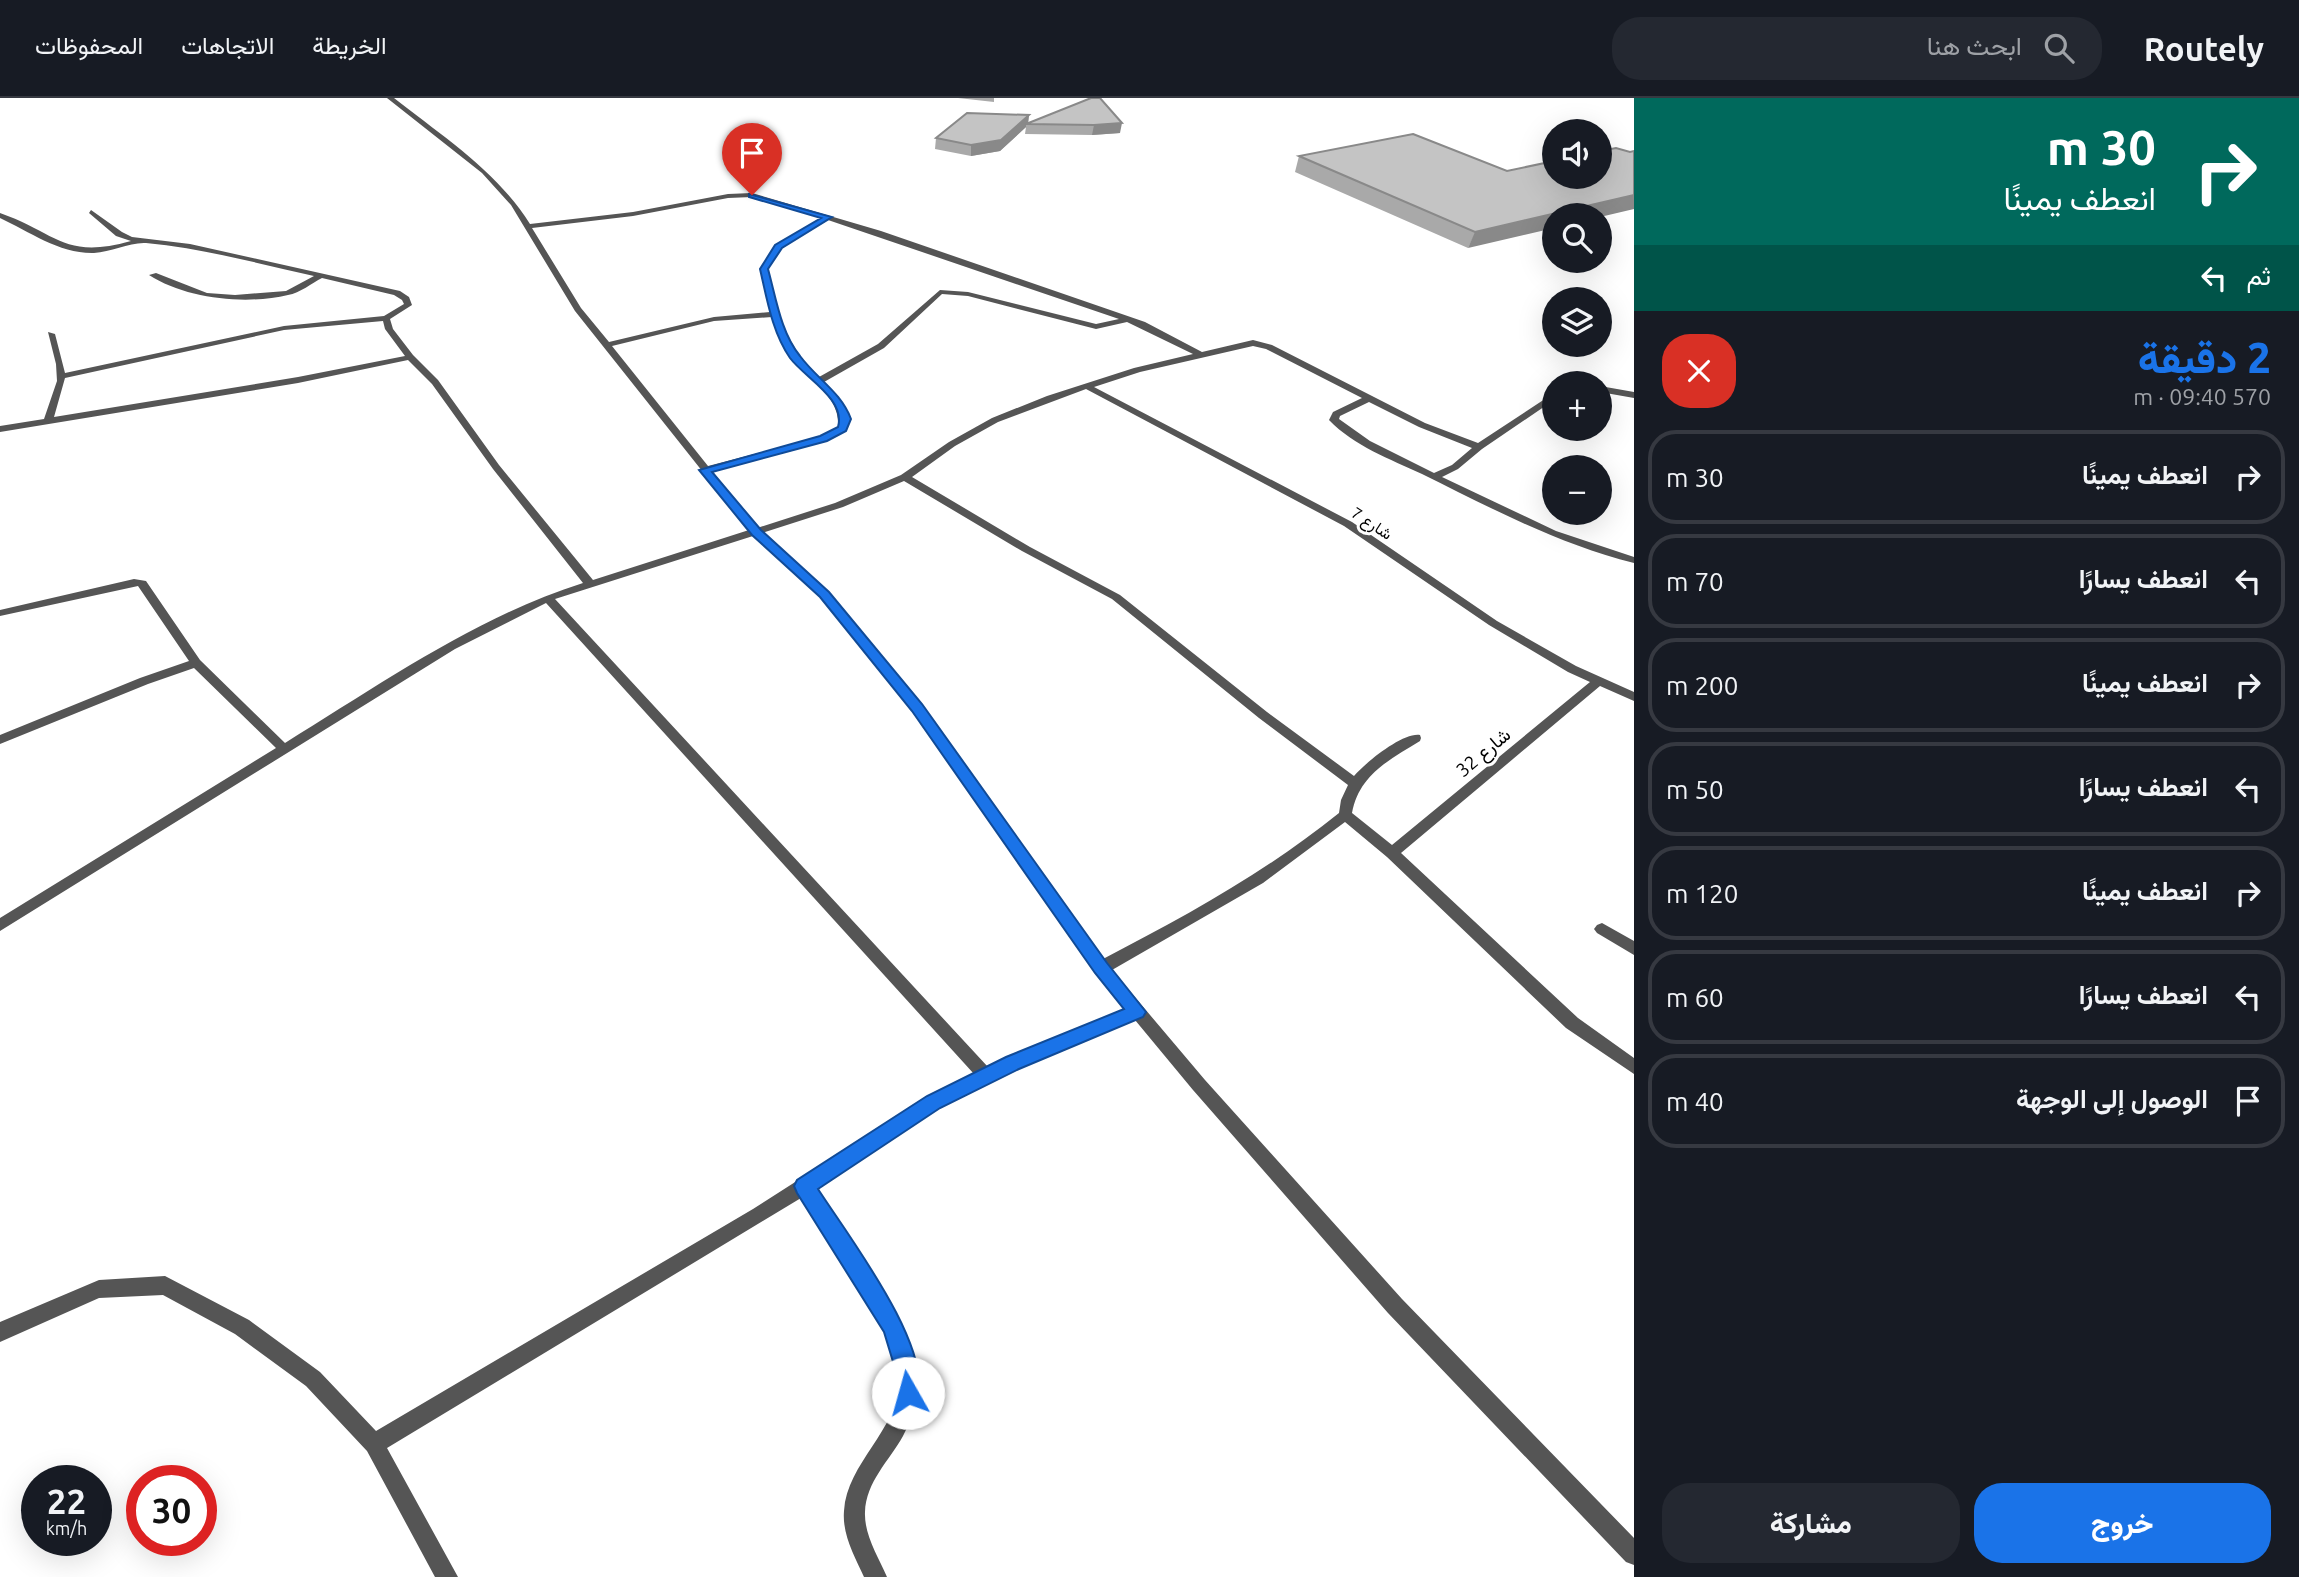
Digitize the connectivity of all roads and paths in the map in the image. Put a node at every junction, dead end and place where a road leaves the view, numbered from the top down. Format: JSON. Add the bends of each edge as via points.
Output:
{"nodes":[{"id":1,"x":390,"y":98,"type":"edge"},
{"id":2,"x":91,"y":212,"type":"dead end"},
{"id":3,"x":0,"y":215,"type":"edge"},
{"id":4,"x":828,"y":217,"type":"junction"},
{"id":5,"x":527,"y":227,"type":"junction"},
{"id":6,"x":142,"y":240,"type":"junction"},
{"id":7,"x":153,"y":275,"type":"dead end"},
{"id":8,"x":322,"y":275,"type":"junction"},
{"id":9,"x":775,"y":314,"type":"junction"},
{"id":10,"x":386,"y":318,"type":"junction"},
{"id":11,"x":1128,"y":319,"type":"junction"},
{"id":12,"x":51,"y":334,"type":"dead end"},
{"id":13,"x":607,"y":345,"type":"junction"},
{"id":14,"x":1199,"y":354,"type":"junction"},
{"id":15,"x":410,"y":357,"type":"junction"},
{"id":16,"x":61,"y":376,"type":"junction"},
{"id":17,"x":817,"y":382,"type":"junction"},
{"id":18,"x":1086,"y":386,"type":"junction"},
{"id":19,"x":1612,"y":390,"type":"edge"},
{"id":20,"x":1634,"y":394,"type":"edge"},
{"id":21,"x":1367,"y":399,"type":"junction"},
{"id":22,"x":1542,"y":404,"type":"edge"},
{"id":23,"x":48,"y":422,"type":"junction"},
{"id":24,"x":0,"y":429,"type":"edge"},
{"id":25,"x":1479,"y":447,"type":"junction"},
{"id":26,"x":704,"y":470,"type":"junction"},
{"id":27,"x":905,"y":477,"type":"junction"},
{"id":28,"x":1433,"y":477,"type":"junction"},
{"id":29,"x":756,"y":533,"type":"junction"},
{"id":30,"x":1634,"y":560,"type":"edge"},
{"id":31,"x":590,"y":584,"type":"junction"},
{"id":32,"x":548,"y":598,"type":"junction"},
{"id":33,"x":0,"y":613,"type":"edge"},
{"id":34,"x":196,"y":663,"type":"junction"},
{"id":35,"x":1599,"y":681,"type":"junction"},
{"id":36,"x":1634,"y":697,"type":"edge"},
{"id":37,"x":1415,"y":738,"type":"dead end"},
{"id":38,"x":0,"y":740,"type":"edge"},
{"id":39,"x":284,"y":749,"type":"junction"},
{"id":40,"x":1355,"y":783,"type":"junction"},
{"id":41,"x":1345,"y":815,"type":"junction"},
{"id":42,"x":1392,"y":853,"type":"junction"},
{"id":43,"x":0,"y":925,"type":"edge"},
{"id":44,"x":1602,"y":929,"type":"dead end"},
{"id":45,"x":1634,"y":949,"type":"edge"},
{"id":46,"x":1101,"y":968,"type":"junction"},
{"id":47,"x":1137,"y":1012,"type":"junction"},
{"id":48,"x":1634,"y":1067,"type":"edge"},
{"id":49,"x":986,"y":1076,"type":"junction"},
{"id":50,"x":804,"y":1186,"type":"junction"},
{"id":51,"x":0,"y":1332,"type":"edge"},
{"id":52,"x":374,"y":1444,"type":"junction"},
{"id":53,"x":1634,"y":1554,"type":"edge"},
{"id":54,"x":447,"y":1577,"type":"edge"},
{"id":55,"x":876,"y":1577,"type":"edge"}],
"edges":[{"from":1,"to":5,"type":"street","via":[[484,172],[514,204]]},
{"from":2,"to":6,"type":"street","via":[[119,234]]},
{"from":3,"to":6,"type":"street","via":[[76,251]]},
{"from":4,"to":5,"type":"street","via":[[742,195]]},
{"from":4,"to":9,"type":"street","via":[[789,238],[770,257],[764,269]]},
{"from":4,"to":11,"type":"street"},
{"from":5,"to":13,"type":"street","via":[[578,309]]},
{"from":6,"to":8,"type":"street"},
{"from":7,"to":8,"type":"street","via":[[206,295],[235,297],[288,293]]},
{"from":8,"to":10,"type":"street","via":[[406,299],[408,305]]},
{"from":9,"to":13,"type":"street","via":[[714,319]]},
{"from":9,"to":17,"type":"street","via":[[794,356]]},
{"from":10,"to":15,"type":"street","via":[[388,329]]},
{"from":10,"to":16,"type":"street","via":[[284,328]]},
{"from":11,"to":14,"type":"street"},
{"from":11,"to":17,"type":"street","via":[[1096,327],[968,294],[940,292],[881,346]]},
{"from":12,"to":16,"type":"street"},
{"from":13,"to":26,"type":"street"},
{"from":14,"to":18,"type":"street"},
{"from":14,"to":21,"type":"street","via":[[1260,344]]},
{"from":15,"to":23,"type":"street"},
{"from":15,"to":31,"type":"street","via":[[435,382]]},
{"from":16,"to":23,"type":"street"},
{"from":17,"to":26,"type":"street","via":[[839,402],[843,429],[823,439]]},
{"from":18,"to":27,"type":"street","via":[[995,420]]},
{"from":18,"to":35,"type":"street","name":"شارع 7","via":[[1348,524],[1493,623]]},
{"from":19,"to":20,"type":"street"},
{"from":21,"to":25,"type":"street"},
{"from":21,"to":28,"type":"street","via":[[1336,414],[1334,420]]},
{"from":22,"to":25,"type":"street"},
{"from":23,"to":24,"type":"street"},
{"from":25,"to":28,"type":"street","via":[[1455,467]]},
{"from":26,"to":29,"type":"street"},
{"from":27,"to":29,"type":"street"},
{"from":27,"to":40,"type":"street","via":[[1116,597]]},
{"from":28,"to":30,"type":"street","via":[[1544,532]]},
{"from":29,"to":31,"type":"street"},
{"from":29,"to":46,"type":"street","via":[[824,594],[910,698]]},
{"from":31,"to":32,"type":"street"},
{"from":32,"to":39,"type":"street","via":[[451,646]]},
{"from":32,"to":49,"type":"street"},
{"from":33,"to":34,"type":"street","via":[[142,583]]},
{"from":34,"to":38,"type":"street"},
{"from":34,"to":39,"type":"street"},
{"from":35,"to":36,"type":"street","name":"شارع 7"},
{"from":35,"to":42,"type":"street","name":"شارع 32"},
{"from":37,"to":40,"type":"street"},
{"from":39,"to":43,"type":"street"},
{"from":40,"to":41,"type":"street","via":[[1346,795]]},
{"from":41,"to":42,"type":"street"},
{"from":41,"to":46,"type":"street","via":[[1235,896]]},
{"from":42,"to":48,"type":"street","via":[[1572,1023]]},
{"from":44,"to":45,"type":"street"},
{"from":46,"to":47,"type":"street"},
{"from":47,"to":49,"type":"street"},
{"from":47,"to":53,"type":"street","via":[[1395,1306]]},
{"from":49,"to":50,"type":"street","via":[[933,1102]]},
{"from":50,"to":52,"type":"street"},
{"from":50,"to":55,"type":"street","via":[[894,1327],[908,1375],[908,1393],[898,1423],[860,1484],[854,1506],[854,1525]]},
{"from":51,"to":52,"type":"street","via":[[99,1289],[165,1285],[242,1327],[313,1379]]},
{"from":52,"to":54,"type":"street"}]}
